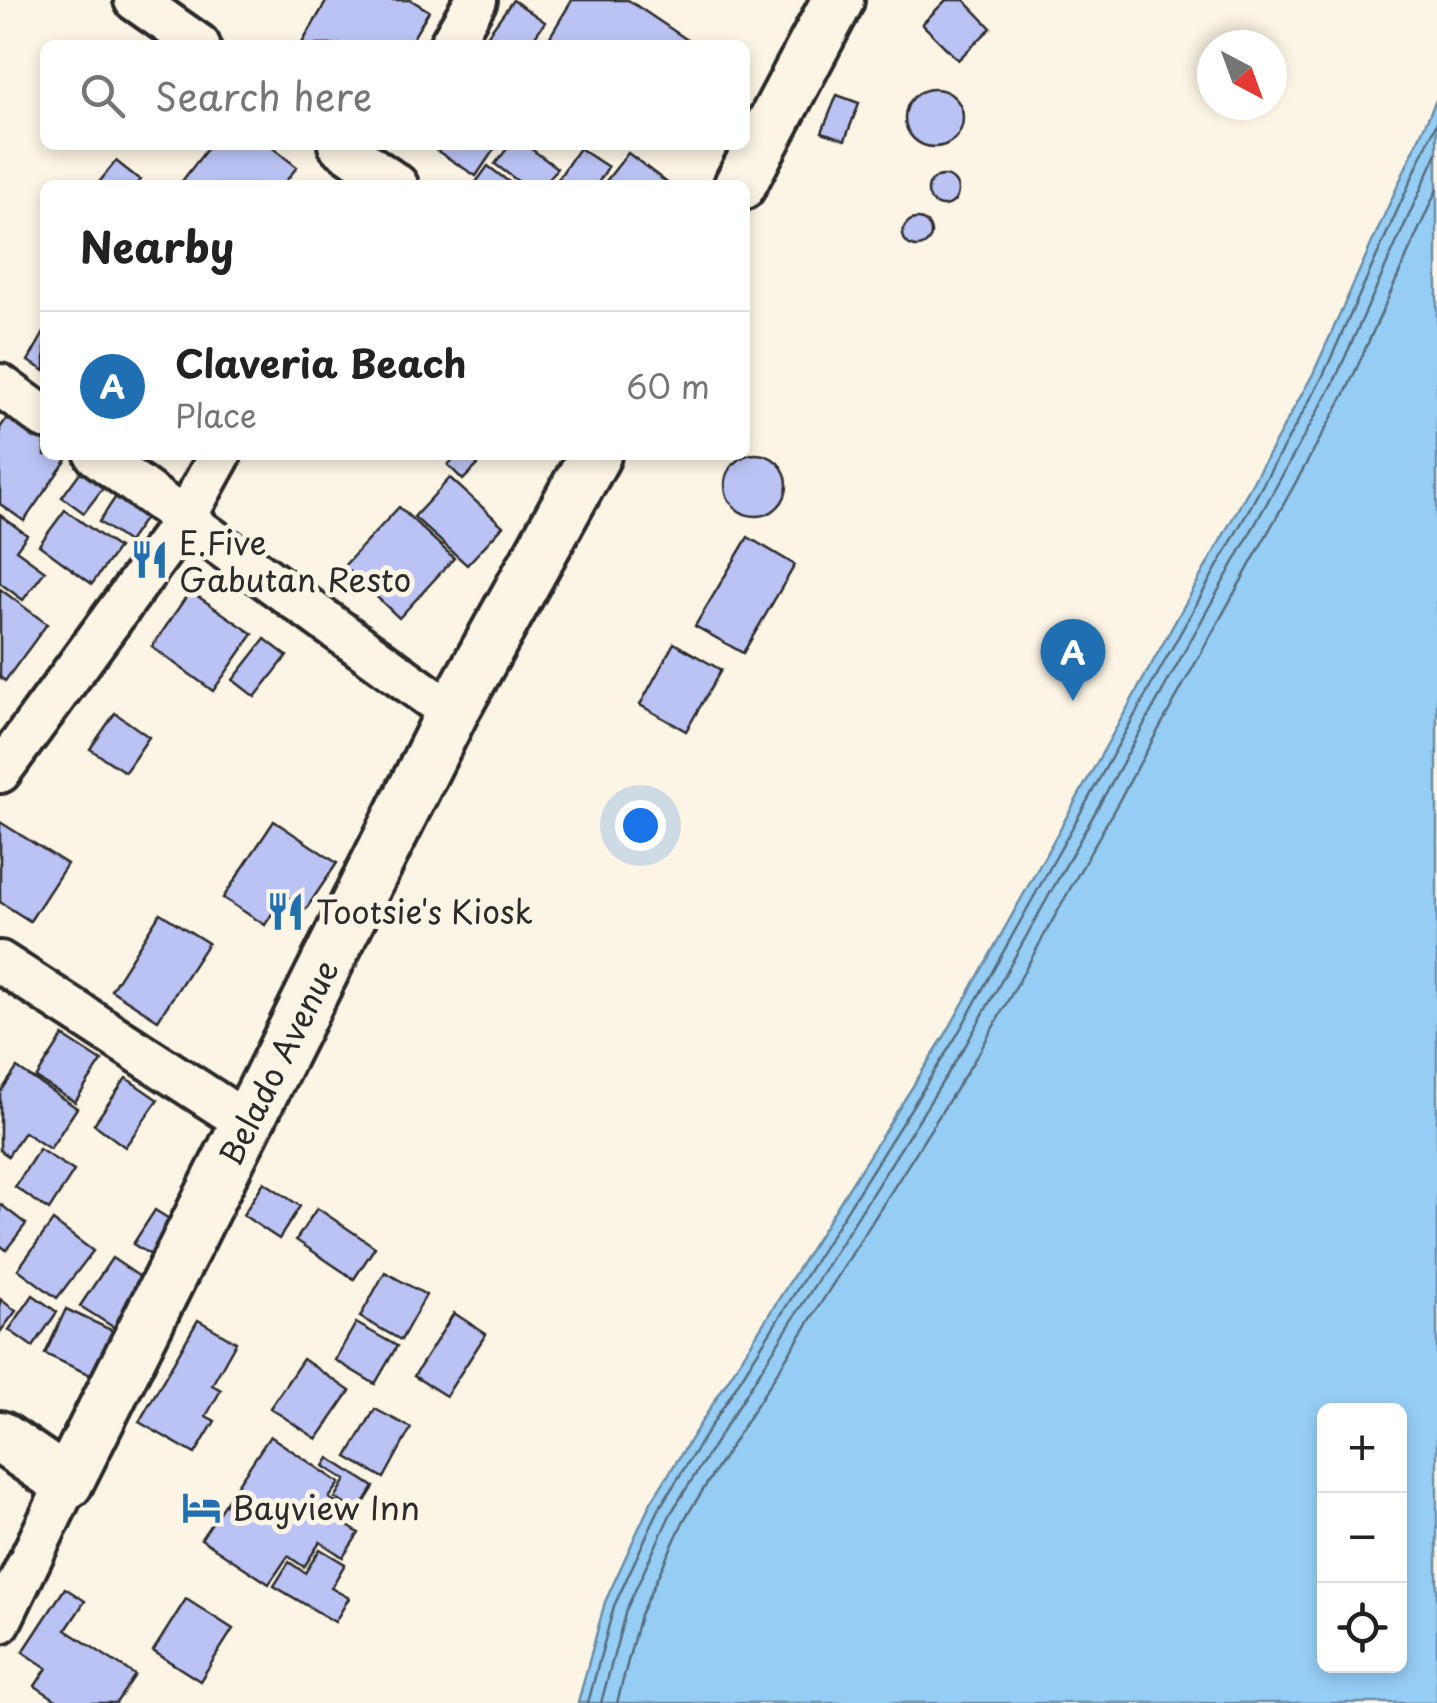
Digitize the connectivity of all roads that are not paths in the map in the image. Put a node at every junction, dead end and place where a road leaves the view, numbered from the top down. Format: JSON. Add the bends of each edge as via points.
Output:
{"nodes":[{"id":1,"x":135,"y":0,"type":"edge"},
{"id":2,"x":476,"y":0,"type":"edge"},
{"id":3,"x":838,"y":0,"type":"edge"},
{"id":4,"x":191,"y":40,"type":"edge"},
{"id":5,"x":453,"y":40,"type":"edge"},
{"id":6,"x":347,"y":150,"type":"edge"},
{"id":7,"x":384,"y":172,"type":"edge"},
{"id":8,"x":743,"y":180,"type":"edge"},
{"id":9,"x":0,"y":385,"type":"edge"},
{"id":10,"x":40,"y":414,"type":"edge"},
{"id":11,"x":103,"y":460,"type":"edge"},
{"id":12,"x":217,"y":460,"type":"edge"},
{"id":13,"x":591,"y":460,"type":"edge"},
{"id":14,"x":184,"y":520,"type":"junction"},
{"id":15,"x":452,"y":713,"type":"junction"},
{"id":16,"x":0,"y":772,"type":"edge"},
{"id":17,"x":0,"y":962,"type":"edge"},
{"id":18,"x":246,"y":1122,"type":"junction"},
{"id":19,"x":0,"y":1437,"type":"edge"},
{"id":20,"x":67,"y":1482,"type":"junction"},
{"id":21,"x":0,"y":1622,"type":"edge"}],
"edges":[{"from":1,"to":4,"type":"street"},
{"from":2,"to":5,"type":"street"},
{"from":3,"to":8,"type":"street"},
{"from":6,"to":7,"type":"street"},
{"from":9,"to":10,"type":"street"},
{"from":11,"to":14,"type":"street"},
{"from":12,"to":14,"type":"street"},
{"from":13,"to":15,"type":"street","name":"Belado Avenue"},
{"from":14,"to":15,"type":"street"},
{"from":14,"to":16,"type":"street"},
{"from":15,"to":18,"type":"street","name":"Belado Avenue"},
{"from":17,"to":18,"type":"street"},
{"from":18,"to":20,"type":"street","name":"Belado Avenue"},
{"from":19,"to":20,"type":"street"},
{"from":20,"to":21,"type":"street","name":"Belado Avenue"}]}
